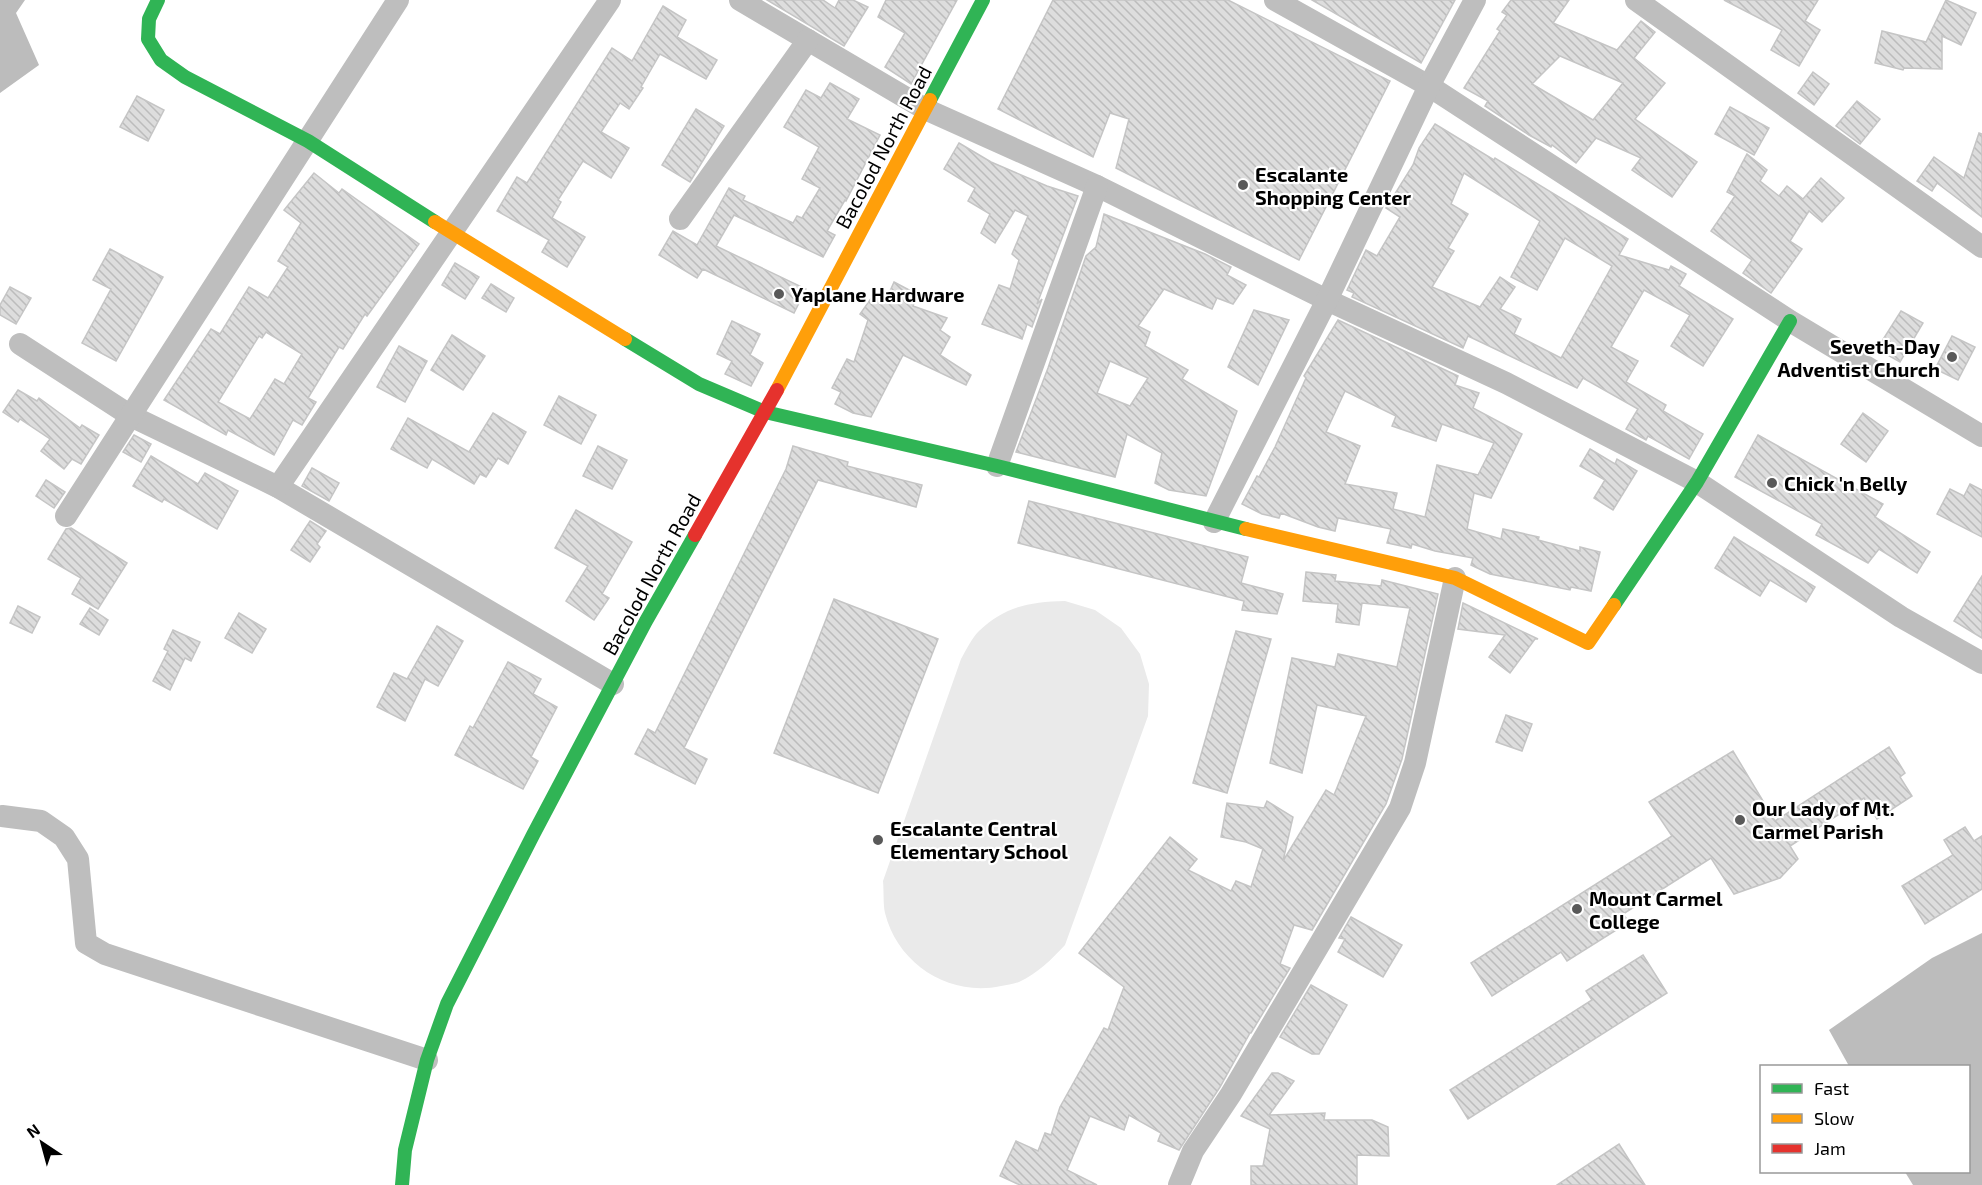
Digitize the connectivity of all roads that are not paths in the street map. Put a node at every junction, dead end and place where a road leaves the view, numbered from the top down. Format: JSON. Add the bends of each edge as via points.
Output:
{"nodes":[{"id":1,"x":158,"y":0,"type":"edge"},
{"id":2,"x":398,"y":0,"type":"edge"},
{"id":3,"x":610,"y":0,"type":"edge"},
{"id":4,"x":740,"y":0,"type":"edge"},
{"id":5,"x":983,"y":0,"type":"edge"},
{"id":6,"x":1275,"y":0,"type":"edge"},
{"id":7,"x":1475,"y":0,"type":"edge"},
{"id":8,"x":1636,"y":0,"type":"edge"},
{"id":9,"x":808,"y":40,"type":"junction"},
{"id":10,"x":1429,"y":86,"type":"junction"},
{"id":11,"x":925,"y":109,"type":"junction"},
{"id":12,"x":308,"y":141,"type":"junction"},
{"id":13,"x":1097,"y":186,"type":"junction"},
{"id":14,"x":680,"y":219,"type":"dead end"},
{"id":15,"x":451,"y":232,"type":"junction"},
{"id":16,"x":1982,"y":247,"type":"edge"},
{"id":17,"x":1327,"y":300,"type":"junction"},
{"id":18,"x":1790,"y":321,"type":"junction"},
{"id":19,"x":20,"y":344,"type":"dead end"},
{"id":20,"x":765,"y":412,"type":"junction"},
{"id":21,"x":131,"y":416,"type":"junction"},
{"id":22,"x":1982,"y":436,"type":"edge"},
{"id":23,"x":997,"y":466,"type":"junction"},
{"id":24,"x":1696,"y":482,"type":"junction"},
{"id":25,"x":278,"y":487,"type":"junction"},
{"id":26,"x":66,"y":516,"type":"dead end"},
{"id":27,"x":1214,"y":522,"type":"junction"},
{"id":28,"x":1455,"y":578,"type":"junction"},
{"id":29,"x":1982,"y":663,"type":"edge"},
{"id":30,"x":613,"y":684,"type":"junction"},
{"id":31,"x":2,"y":816,"type":"dead end"},
{"id":32,"x":427,"y":1060,"type":"junction"},
{"id":33,"x":402,"y":1185,"type":"edge"},
{"id":34,"x":1179,"y":1185,"type":"edge"}],
"edges":[{"from":1,"to":12,"type":"main road","via":[[149,19],[148,39],[162,60],[185,77]]},
{"from":2,"to":12,"type":"street"},
{"from":3,"to":15,"type":"street"},
{"from":4,"to":9,"type":"street"},
{"from":5,"to":11,"type":"main road","name":"Bacolod North Road"},
{"from":6,"to":10,"type":"street"},
{"from":7,"to":10,"type":"street"},
{"from":8,"to":16,"type":"street"},
{"from":9,"to":11,"type":"street"},
{"from":9,"to":14,"type":"street"},
{"from":10,"to":17,"type":"street"},
{"from":10,"to":18,"type":"street"},
{"from":11,"to":13,"type":"street"},
{"from":11,"to":20,"type":"main road","name":"Bacolod North Road"},
{"from":12,"to":15,"type":"main road"},
{"from":12,"to":21,"type":"street"},
{"from":13,"to":17,"type":"street"},
{"from":13,"to":23,"type":"street"},
{"from":15,"to":20,"type":"main road","via":[[699,384]]},
{"from":15,"to":25,"type":"street"},
{"from":17,"to":24,"type":"street","via":[[1506,383]]},
{"from":17,"to":27,"type":"street"},
{"from":18,"to":22,"type":"street"},
{"from":18,"to":24,"type":"main road"},
{"from":19,"to":21,"type":"street"},
{"from":20,"to":23,"type":"main road"},
{"from":20,"to":30,"type":"main road","name":"Bacolod North Road"},
{"from":21,"to":25,"type":"street"},
{"from":21,"to":26,"type":"street"},
{"from":23,"to":27,"type":"main road"},
{"from":24,"to":28,"type":"main road","via":[[1588,643]]},
{"from":24,"to":29,"type":"street","via":[[1901,617]]},
{"from":25,"to":30,"type":"street"},
{"from":27,"to":28,"type":"main road"},
{"from":28,"to":34,"type":"street","via":[[1415,763],[1400,808],[1232,1094],[1193,1151]]},
{"from":30,"to":32,"type":"main road","name":"Bacolod North Road","via":[[447,1004]]},
{"from":31,"to":32,"type":"street","via":[[41,821],[64,837],[78,859],[86,943],[105,954]]},
{"from":32,"to":33,"type":"main road","name":"Bacolod North Road","via":[[405,1150]]}]}
